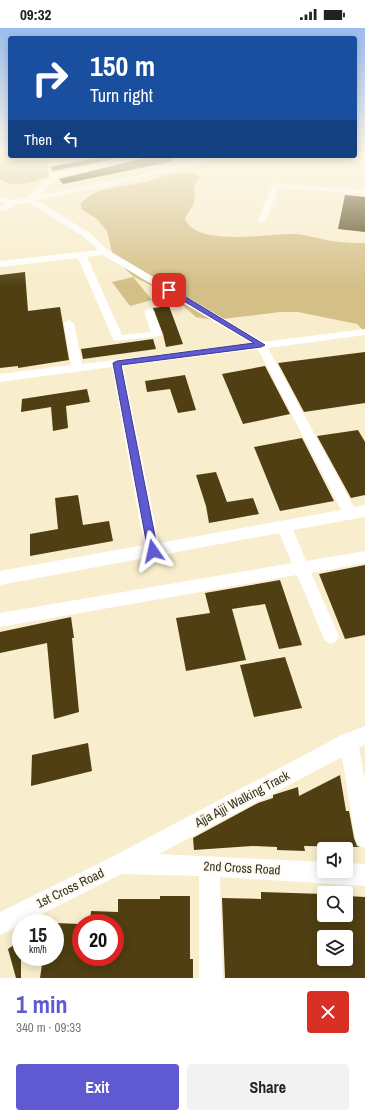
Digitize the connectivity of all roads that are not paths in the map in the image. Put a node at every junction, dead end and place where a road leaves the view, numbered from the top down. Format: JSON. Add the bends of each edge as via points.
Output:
{"nodes":[{"id":1,"x":33,"y":197,"type":"edge"},
{"id":2,"x":43,"y":197,"type":"edge"},
{"id":3,"x":271,"y":197,"type":"edge"},
{"id":4,"x":0,"y":200,"type":"edge"},
{"id":5,"x":30,"y":200,"type":"junction"},
{"id":6,"x":11,"y":203,"type":"junction"},
{"id":7,"x":0,"y":209,"type":"edge"},
{"id":8,"x":262,"y":220,"type":"dead end"},
{"id":9,"x":105,"y":252,"type":"junction"},
{"id":10,"x":81,"y":254,"type":"junction"},
{"id":11,"x":0,"y":264,"type":"edge"},
{"id":12,"x":150,"y":311,"type":"dead end"},
{"id":13,"x":69,"y":322,"type":"dead end"},
{"id":14,"x":365,"y":332,"type":"edge"},
{"id":15,"x":261,"y":345,"type":"junction"},
{"id":16,"x":117,"y":363,"type":"junction"},
{"id":17,"x":77,"y":368,"type":"junction"},
{"id":18,"x":0,"y":378,"type":"edge"},
{"id":19,"x":365,"y":511,"type":"edge"},
{"id":20,"x":350,"y":514,"type":"junction"},
{"id":21,"x":284,"y":526,"type":"junction"},
{"id":22,"x":153,"y":551,"type":"junction"},
{"id":23,"x":365,"y":557,"type":"edge"},
{"id":24,"x":302,"y":568,"type":"junction"},
{"id":25,"x":0,"y":578,"type":"edge"},
{"id":26,"x":0,"y":620,"type":"edge"},
{"id":27,"x":331,"y":636,"type":"dead end"},
{"id":28,"x":357,"y":739,"type":"edge"},
{"id":29,"x":365,"y":838,"type":"edge"},
{"id":30,"x":119,"y":864,"type":"junction"},
{"id":31,"x":209,"y":866,"type":"junction"},
{"id":32,"x":365,"y":875,"type":"edge"},
{"id":33,"x":0,"y":924,"type":"edge"},
{"id":34,"x":210,"y":978,"type":"edge"}],
"edges":[{"from":1,"to":5,"type":"street"},
{"from":2,"to":5,"type":"street"},
{"from":3,"to":8,"type":"street"},
{"from":4,"to":6,"type":"street"},
{"from":5,"to":6,"type":"street"},
{"from":5,"to":9,"type":"street","via":[[87,235]]},
{"from":6,"to":7,"type":"street"},
{"from":9,"to":10,"type":"street"},
{"from":9,"to":15,"type":"street"},
{"from":10,"to":11,"type":"street"},
{"from":10,"to":12,"type":"street","via":[[118,339],[157,334]]},
{"from":13,"to":17,"type":"street"},
{"from":14,"to":15,"type":"street"},
{"from":15,"to":16,"type":"street"},
{"from":15,"to":20,"type":"street"},
{"from":16,"to":17,"type":"street"},
{"from":16,"to":22,"type":"street"},
{"from":17,"to":18,"type":"street"},
{"from":19,"to":20,"type":"street"},
{"from":20,"to":21,"type":"street"},
{"from":21,"to":22,"type":"street"},
{"from":21,"to":24,"type":"street"},
{"from":22,"to":25,"type":"street"},
{"from":23,"to":24,"type":"street"},
{"from":24,"to":26,"type":"street"},
{"from":24,"to":27,"type":"street"},
{"from":28,"to":29,"type":"street"},
{"from":28,"to":30,"type":"street","name":"Ajja Ajji Walking Track"},
{"from":30,"to":31,"type":"street","name":"2nd Cross Road"},
{"from":30,"to":33,"type":"street","name":"1st Cross Road"},
{"from":31,"to":32,"type":"street","name":"2nd Cross Road"},
{"from":31,"to":34,"type":"street"}]}
